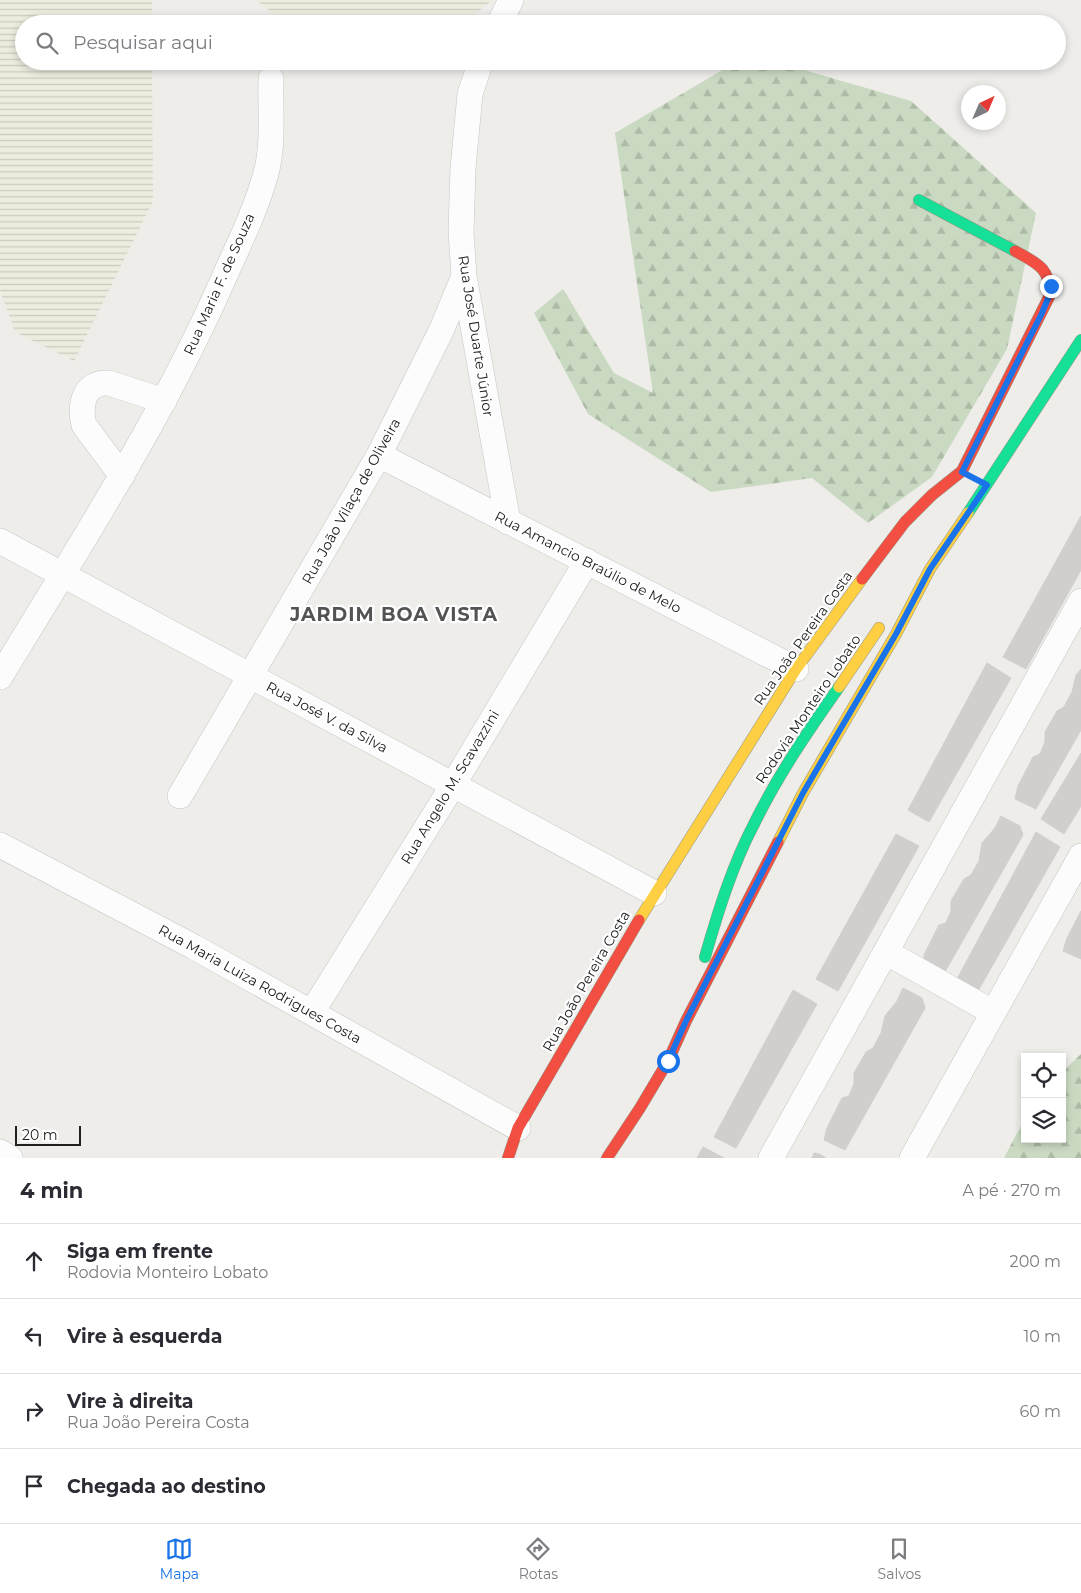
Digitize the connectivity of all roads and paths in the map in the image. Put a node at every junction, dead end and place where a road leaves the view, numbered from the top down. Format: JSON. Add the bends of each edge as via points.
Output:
{"nodes":[{"id":1,"x":511,"y":0,"type":"edge"},
{"id":2,"x":503,"y":15,"type":"edge"},
{"id":3,"x":478,"y":70,"type":"edge"},
{"id":4,"x":271,"y":79,"type":"dead end"},
{"id":5,"x":919,"y":200,"type":"dead end"},
{"id":6,"x":464,"y":276,"type":"junction"},
{"id":7,"x":1081,"y":340,"type":"edge"},
{"id":8,"x":164,"y":401,"type":"junction"},
{"id":9,"x":379,"y":455,"type":"junction"},
{"id":10,"x":962,"y":472,"type":"junction"},
{"id":11,"x":122,"y":476,"type":"junction"},
{"id":12,"x":987,"y":485,"type":"junction"},
{"id":13,"x":508,"y":522,"type":"junction"},
{"id":14,"x":0,"y":541,"type":"edge"},
{"id":15,"x":587,"y":562,"type":"junction"},
{"id":16,"x":930,"y":569,"type":"junction"},
{"id":17,"x":62,"y":574,"type":"junction"},
{"id":18,"x":902,"y":600,"type":"dead end"},
{"id":19,"x":1081,"y":601,"type":"edge"},
{"id":20,"x":884,"y":621,"type":"dead end"},
{"id":21,"x":796,"y":669,"type":"junction"},
{"id":22,"x":250,"y":676,"type":"junction"},
{"id":23,"x":0,"y":677,"type":"edge"},
{"id":24,"x":453,"y":784,"type":"junction"},
{"id":25,"x":180,"y":796,"type":"dead end"},
{"id":26,"x":0,"y":845,"type":"edge"},
{"id":27,"x":1081,"y":856,"type":"edge"},
{"id":28,"x":654,"y":893,"type":"junction"},
{"id":29,"x":886,"y":952,"type":"junction"},
{"id":30,"x":312,"y":1012,"type":"junction"},
{"id":31,"x":992,"y":1012,"type":"junction"},
{"id":32,"x":686,"y":1021,"type":"junction"},
{"id":33,"x":518,"y":1128,"type":"junction"},
{"id":34,"x":0,"y":1152,"type":"edge"},
{"id":35,"x":10,"y":1158,"type":"edge"},
{"id":36,"x":508,"y":1158,"type":"edge"},
{"id":37,"x":607,"y":1158,"type":"edge"},
{"id":38,"x":771,"y":1158,"type":"edge"},
{"id":39,"x":912,"y":1158,"type":"edge"}],
"edges":[{"from":1,"to":2,"type":"street"},
{"from":3,"to":6,"type":"street","name":"Rua José Duarte Júnior","via":[[470,94],[463,168],[461,232]]},
{"from":4,"to":8,"type":"street","name":"Rua Maria F. de Souza","via":[[270,155],[266,172],[200,331]]},
{"from":5,"to":10,"type":"main road","name":"Rua João Pereira Costa","via":[[1032,260],[1049,276],[1051,286],[1042,313]]},
{"from":6,"to":9,"type":"street","name":"Rua João Vilaça de Oliveira","via":[[441,331]]},
{"from":6,"to":13,"type":"street","name":"Rua José Duarte Júnior"},
{"from":7,"to":12,"type":"main road","name":"Rodovia Monteiro Lobato"},
{"from":8,"to":11,"type":"street","name":"Rua Maria F. de Souza"},
{"from":8,"to":11,"type":"street","via":[[102,382],[94,384],[88,391],[82,416],[84,425]]},
{"from":9,"to":13,"type":"street","name":"Rua Amancio Braúlio de Melo"},
{"from":9,"to":22,"type":"street","name":"Rua João Vilaça de Oliveira"},
{"from":10,"to":12,"type":"street"},
{"from":10,"to":21,"type":"main road","name":"Rua João Pereira Costa","via":[[905,522]]},
{"from":11,"to":17,"type":"street","name":"Rua Maria F. de Souza"},
{"from":12,"to":16,"type":"main road","name":"Rodovia Monteiro Lobato"},
{"from":13,"to":15,"type":"street","name":"Rua Amancio Braúlio de Melo"},
{"from":14,"to":17,"type":"street","name":"Rua José V. da Silva"},
{"from":15,"to":21,"type":"street","name":"Rua Amancio Braúlio de Melo"},
{"from":15,"to":24,"type":"street","name":"Rua Angelo M. Scavazzini"},
{"from":16,"to":18,"type":"main road","name":"Rodovia Monteiro Lobato"},
{"from":16,"to":32,"type":"main road","name":"Rodovia Monteiro Lobato","via":[[803,793]]},
{"from":17,"to":22,"type":"street","name":"Rua José V. da Silva"},
{"from":17,"to":23,"type":"street","name":"Rua Maria F. de Souza"},
{"from":19,"to":29,"type":"street"},
{"from":20,"to":32,"type":"main road","name":"Rodovia Monteiro Lobato","via":[[813,723],[761,809],[722,901]]},
{"from":21,"to":28,"type":"main road","name":"Rua João Pereira Costa"},
{"from":22,"to":24,"type":"street","name":"Rua José V. da Silva"},
{"from":22,"to":25,"type":"street","name":"Rua João Vilaça de Oliveira"},
{"from":24,"to":28,"type":"street","name":"Rua José V. da Silva"},
{"from":24,"to":30,"type":"street","name":"Rua Angelo M. Scavazzini"},
{"from":26,"to":30,"type":"street","name":"Rua Maria Luiza Rodrigues Costa"},
{"from":27,"to":31,"type":"street"},
{"from":28,"to":33,"type":"main road","name":"Rua João Pereira Costa"},
{"from":29,"to":31,"type":"street"},
{"from":29,"to":38,"type":"street"},
{"from":30,"to":33,"type":"street","name":"Rua Maria Luiza Rodrigues Costa"},
{"from":31,"to":39,"type":"street"},
{"from":32,"to":37,"type":"main road","name":"Rodovia Monteiro Lobato","via":[[668,1061]]},
{"from":33,"to":36,"type":"main road","name":"Rua João Pereira Costa"},
{"from":34,"to":35,"type":"street"}]}
